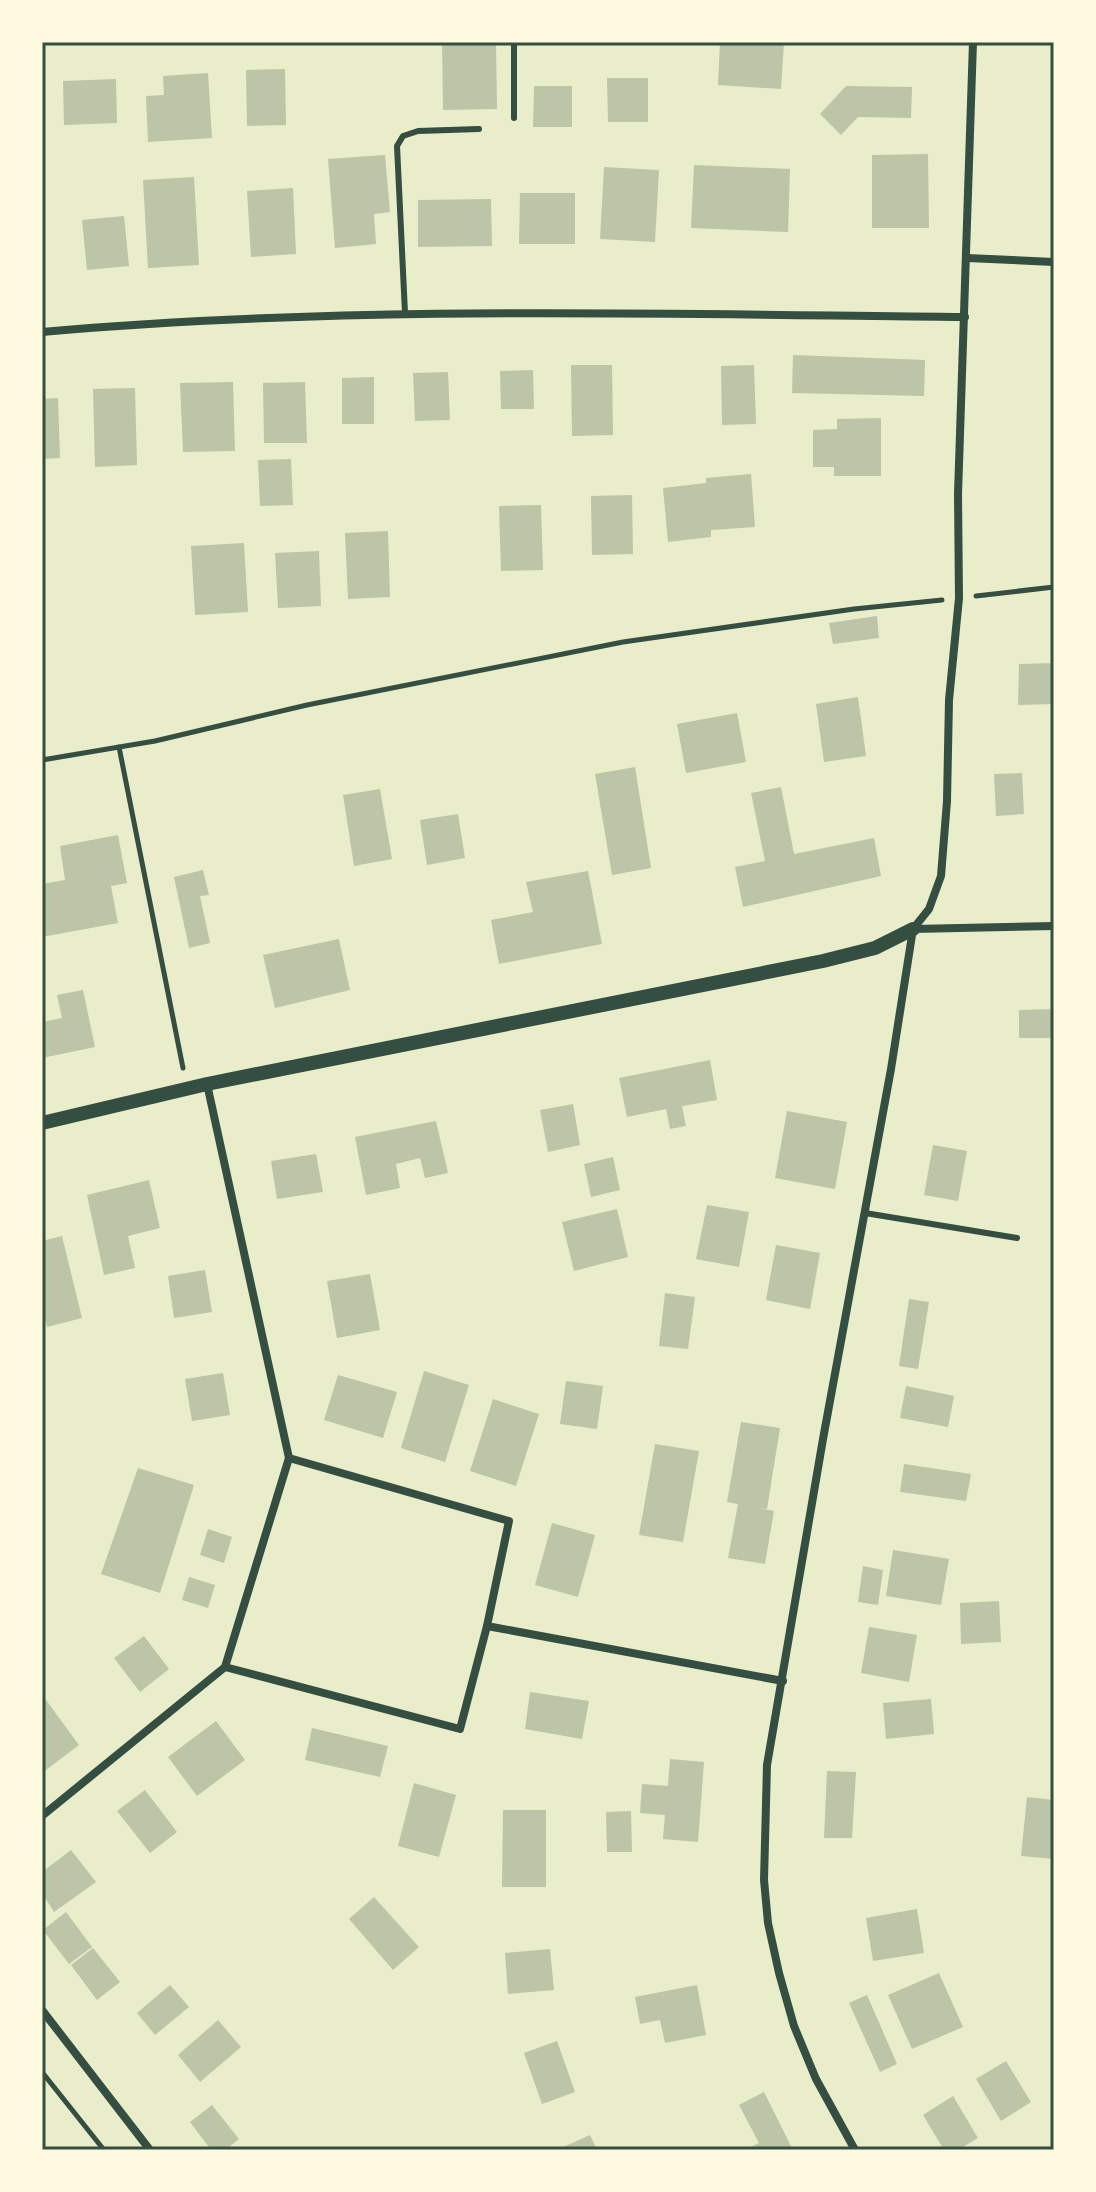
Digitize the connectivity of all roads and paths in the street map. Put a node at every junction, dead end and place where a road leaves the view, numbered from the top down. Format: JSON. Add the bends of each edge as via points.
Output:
{"nodes":[{"id":1,"x":514,"y":42,"type":"edge"},
{"id":2,"x":973,"y":42,"type":"edge"},
{"id":3,"x":514,"y":118,"type":"dead end"},
{"id":4,"x":479,"y":129,"type":"dead end"},
{"id":5,"x":967,"y":258,"type":"junction"},
{"id":6,"x":1054,"y":262,"type":"edge"},
{"id":7,"x":405,"y":313,"type":"junction"},
{"id":8,"x":965,"y":317,"type":"junction"},
{"id":9,"x":42,"y":332,"type":"edge"},
{"id":10,"x":1054,"y":587,"type":"edge"},
{"id":11,"x":959,"y":598,"type":"junction"},
{"id":12,"x":119,"y":747,"type":"junction"},
{"id":13,"x":42,"y":760,"type":"edge"},
{"id":14,"x":1054,"y":926,"type":"edge"},
{"id":15,"x":913,"y":929,"type":"junction"},
{"id":16,"x":207,"y":1084,"type":"junction"},
{"id":17,"x":187,"y":1089,"type":"junction"},
{"id":18,"x":42,"y":1123,"type":"edge"},
{"id":19,"x":865,"y":1213,"type":"junction"},
{"id":20,"x":1017,"y":1238,"type":"dead end"},
{"id":21,"x":289,"y":1458,"type":"junction"},
{"id":22,"x":487,"y":1626,"type":"junction"},
{"id":23,"x":225,"y":1667,"type":"junction"},
{"id":24,"x":783,"y":1681,"type":"junction"},
{"id":25,"x":42,"y":1816,"type":"edge"},
{"id":26,"x":42,"y":2010,"type":"edge"},
{"id":27,"x":42,"y":2072,"type":"edge"},
{"id":28,"x":104,"y":2150,"type":"edge"},
{"id":29,"x":150,"y":2150,"type":"edge"},
{"id":30,"x":855,"y":2150,"type":"edge"}],
"edges":[{"from":1,"to":3,"type":"lane"},
{"from":2,"to":5,"type":"street"},
{"from":4,"to":7,"type":"lane","via":[[418,131],[403,136],[397,146]]},
{"from":5,"to":6,"type":"street"},
{"from":5,"to":8,"type":"street"},
{"from":7,"to":8,"type":"street"},
{"from":7,"to":9,"type":"street"},
{"from":8,"to":11,"type":"street"},
{"from":10,"to":11,"type":"path"},
{"from":11,"to":12,"type":"path","via":[[623,642]]},
{"from":11,"to":15,"type":"street","via":[[941,876],[929,909]]},
{"from":12,"to":13,"type":"path"},
{"from":12,"to":17,"type":"path"},
{"from":14,"to":15,"type":"street"},
{"from":15,"to":16,"type":"street","via":[[875,948],[823,961]]},
{"from":15,"to":19,"type":"street"},
{"from":16,"to":17,"type":"street"},
{"from":16,"to":21,"type":"street"},
{"from":17,"to":18,"type":"street"},
{"from":19,"to":20,"type":"lane"},
{"from":19,"to":24,"type":"street"},
{"from":21,"to":22,"type":"street","via":[[509,1521]]},
{"from":21,"to":23,"type":"street"},
{"from":22,"to":23,"type":"street","via":[[460,1729]]},
{"from":22,"to":24,"type":"street"},
{"from":23,"to":25,"type":"street"},
{"from":24,"to":30,"type":"street","via":[[767,1765],[768,1923],[794,2026]]},
{"from":26,"to":29,"type":"street"},
{"from":27,"to":28,"type":"path"}]}
